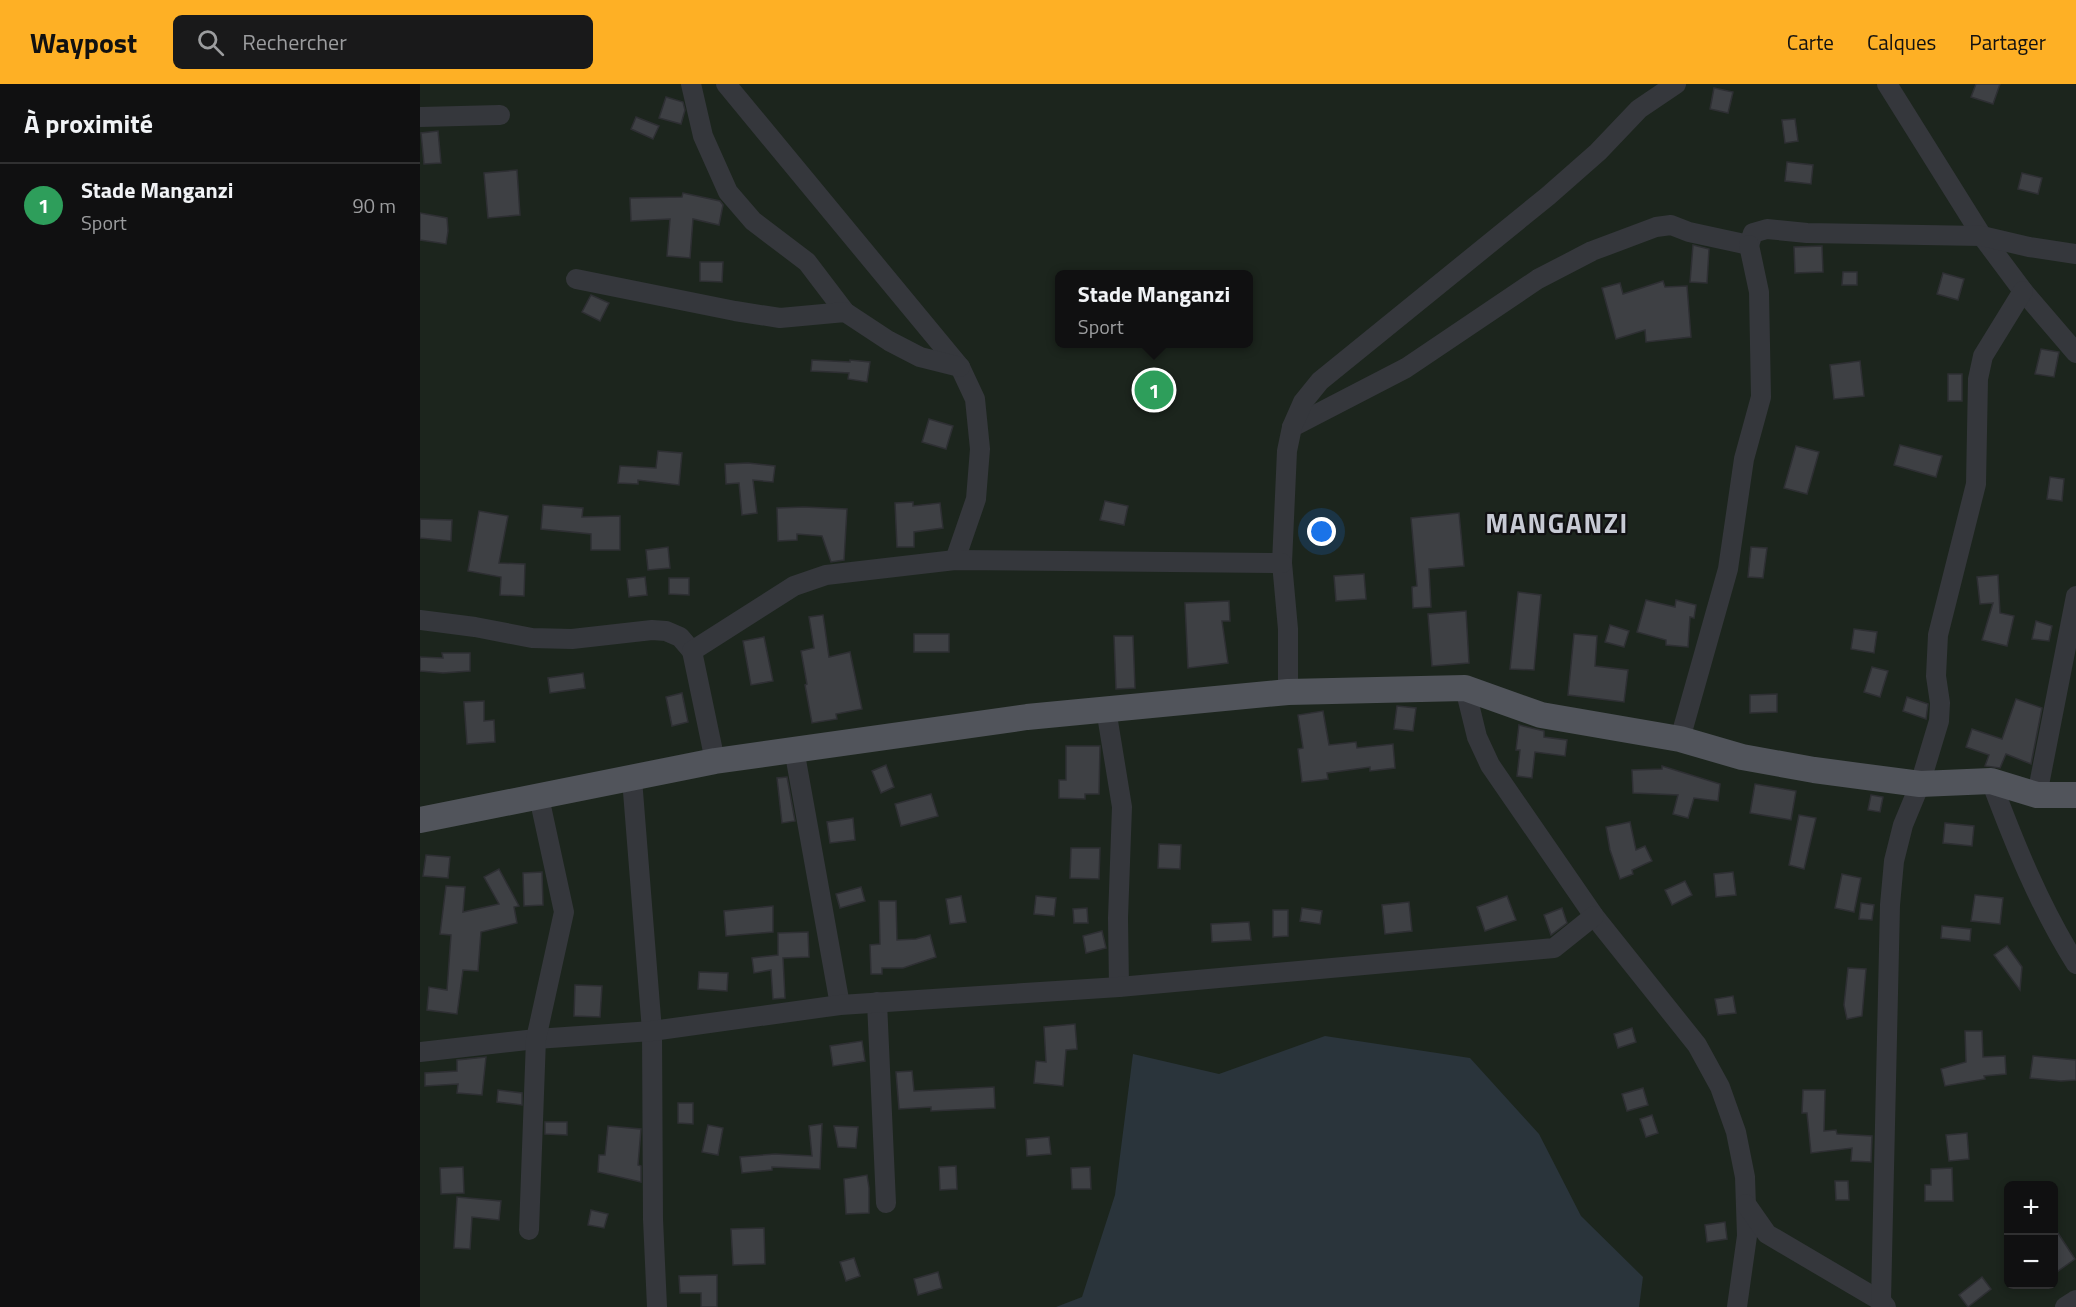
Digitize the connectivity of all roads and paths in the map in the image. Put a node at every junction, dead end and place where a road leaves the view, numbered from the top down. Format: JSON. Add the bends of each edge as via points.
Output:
{"nodes":[{"id":1,"x":691,"y":84,"type":"edge"},
{"id":2,"x":726,"y":84,"type":"edge"},
{"id":3,"x":1676,"y":84,"type":"edge"},
{"id":4,"x":1887,"y":84,"type":"edge"},
{"id":5,"x":500,"y":115,"type":"dead end"},
{"id":6,"x":420,"y":117,"type":"edge"},
{"id":7,"x":1982,"y":236,"type":"junction"},
{"id":8,"x":1749,"y":245,"type":"junction"},
{"id":9,"x":2076,"y":254,"type":"edge"},
{"id":10,"x":576,"y":279,"type":"dead end"},
{"id":11,"x":2023,"y":291,"type":"junction"},
{"id":12,"x":845,"y":312,"type":"junction"},
{"id":13,"x":2076,"y":353,"type":"edge"},
{"id":14,"x":960,"y":367,"type":"junction"},
{"id":15,"x":1292,"y":427,"type":"junction"},
{"id":16,"x":955,"y":560,"type":"junction"},
{"id":17,"x":1282,"y":563,"type":"junction"},
{"id":18,"x":2076,"y":596,"type":"edge"},
{"id":19,"x":420,"y":620,"type":"edge"},
{"id":20,"x":692,"y":651,"type":"junction"},
{"id":21,"x":1465,"y":688,"type":"junction"},
{"id":22,"x":1288,"y":692,"type":"junction"},
{"id":23,"x":1106,"y":709,"type":"junction"},
{"id":24,"x":1680,"y":739,"type":"junction"},
{"id":25,"x":794,"y":749,"type":"junction"},
{"id":26,"x":715,"y":761,"type":"junction"},
{"id":27,"x":632,"y":779,"type":"junction"},
{"id":28,"x":1991,"y":782,"type":"junction"},
{"id":29,"x":1920,"y":784,"type":"junction"},
{"id":30,"x":2037,"y":795,"type":"junction"},
{"id":31,"x":2076,"y":795,"type":"edge"},
{"id":32,"x":539,"y":797,"type":"junction"},
{"id":33,"x":420,"y":820,"type":"edge"},
{"id":34,"x":1594,"y":916,"type":"junction"},
{"id":35,"x":2076,"y":964,"type":"edge"},
{"id":36,"x":1119,"y":987,"type":"junction"},
{"id":37,"x":877,"y":1002,"type":"junction"},
{"id":38,"x":840,"y":1005,"type":"junction"},
{"id":39,"x":652,"y":1031,"type":"junction"},
{"id":40,"x":536,"y":1039,"type":"junction"},
{"id":41,"x":420,"y":1052,"type":"edge"},
{"id":42,"x":886,"y":1203,"type":"dead end"},
{"id":43,"x":1746,"y":1204,"type":"junction"},
{"id":44,"x":529,"y":1230,"type":"dead end"},
{"id":45,"x":2076,"y":1300,"type":"edge"},
{"id":46,"x":1883,"y":1304,"type":"edge"},
{"id":47,"x":657,"y":1307,"type":"edge"},
{"id":48,"x":1737,"y":1307,"type":"edge"},
{"id":49,"x":2065,"y":1307,"type":"edge"}],
"edges":[{"from":1,"to":12,"type":"street","via":[[704,136],[728,192],[753,221],[807,262]]},
{"from":2,"to":14,"type":"street"},
{"from":3,"to":15,"type":"street","via":[[1639,110],[1548,196],[1320,381],[1303,402]]},
{"from":4,"to":7,"type":"street"},
{"from":5,"to":6,"type":"street"},
{"from":7,"to":8,"type":"street","via":[[1767,230],[1753,233]]},
{"from":7,"to":9,"type":"street"},
{"from":7,"to":11,"type":"street"},
{"from":8,"to":15,"type":"street","via":[[1671,225],[1592,251],[1538,279],[1406,368]]},
{"from":8,"to":24,"type":"street","via":[[1759,292],[1761,397],[1744,459],[1728,569]]},
{"from":10,"to":12,"type":"street","via":[[780,318]]},
{"from":11,"to":13,"type":"street"},
{"from":11,"to":29,"type":"street","via":[[1983,356],[1978,379],[1976,484],[1938,635],[1939,721]]},
{"from":12,"to":14,"type":"street","via":[[920,357]]},
{"from":14,"to":16,"type":"street","via":[[975,399],[980,449],[976,499]]},
{"from":15,"to":17,"type":"street","via":[[1287,451]]},
{"from":16,"to":17,"type":"street"},
{"from":16,"to":20,"type":"street","via":[[826,575],[794,586]]},
{"from":17,"to":22,"type":"street"},
{"from":18,"to":30,"type":"street"},
{"from":19,"to":20,"type":"street","via":[[532,638],[572,639],[666,631],[680,637]]},
{"from":20,"to":26,"type":"street"},
{"from":21,"to":22,"type":"main road"},
{"from":21,"to":24,"type":"main road","via":[[1541,715]]},
{"from":21,"to":34,"type":"street","via":[[1477,737],[1490,765]]},
{"from":22,"to":23,"type":"main road"},
{"from":23,"to":25,"type":"main road"},
{"from":23,"to":36,"type":"street","via":[[1122,807]]},
{"from":24,"to":29,"type":"main road","via":[[1742,758]]},
{"from":25,"to":26,"type":"main road"},
{"from":25,"to":38,"type":"street"},
{"from":26,"to":27,"type":"main road"},
{"from":27,"to":32,"type":"main road"},
{"from":27,"to":39,"type":"street"},
{"from":28,"to":29,"type":"main road"},
{"from":28,"to":30,"type":"main road"},
{"from":28,"to":35,"type":"street","via":[[2046,914]]},
{"from":29,"to":46,"type":"street","via":[[1894,861],[1890,905]]},
{"from":30,"to":31,"type":"main road"},
{"from":32,"to":33,"type":"main road"},
{"from":32,"to":40,"type":"street","via":[[564,912]]},
{"from":34,"to":36,"type":"street","via":[[1554,948]]},
{"from":34,"to":43,"type":"street","via":[[1697,1045],[1720,1087],[1736,1132]]},
{"from":36,"to":37,"type":"street"},
{"from":37,"to":38,"type":"street"},
{"from":37,"to":42,"type":"street"},
{"from":38,"to":39,"type":"street"},
{"from":39,"to":40,"type":"street"},
{"from":39,"to":47,"type":"street"},
{"from":40,"to":41,"type":"street"},
{"from":40,"to":44,"type":"street"},
{"from":43,"to":46,"type":"street","via":[[1767,1234]]},
{"from":43,"to":48,"type":"street","via":[[1747,1236]]},
{"from":45,"to":49,"type":"street"}]}
